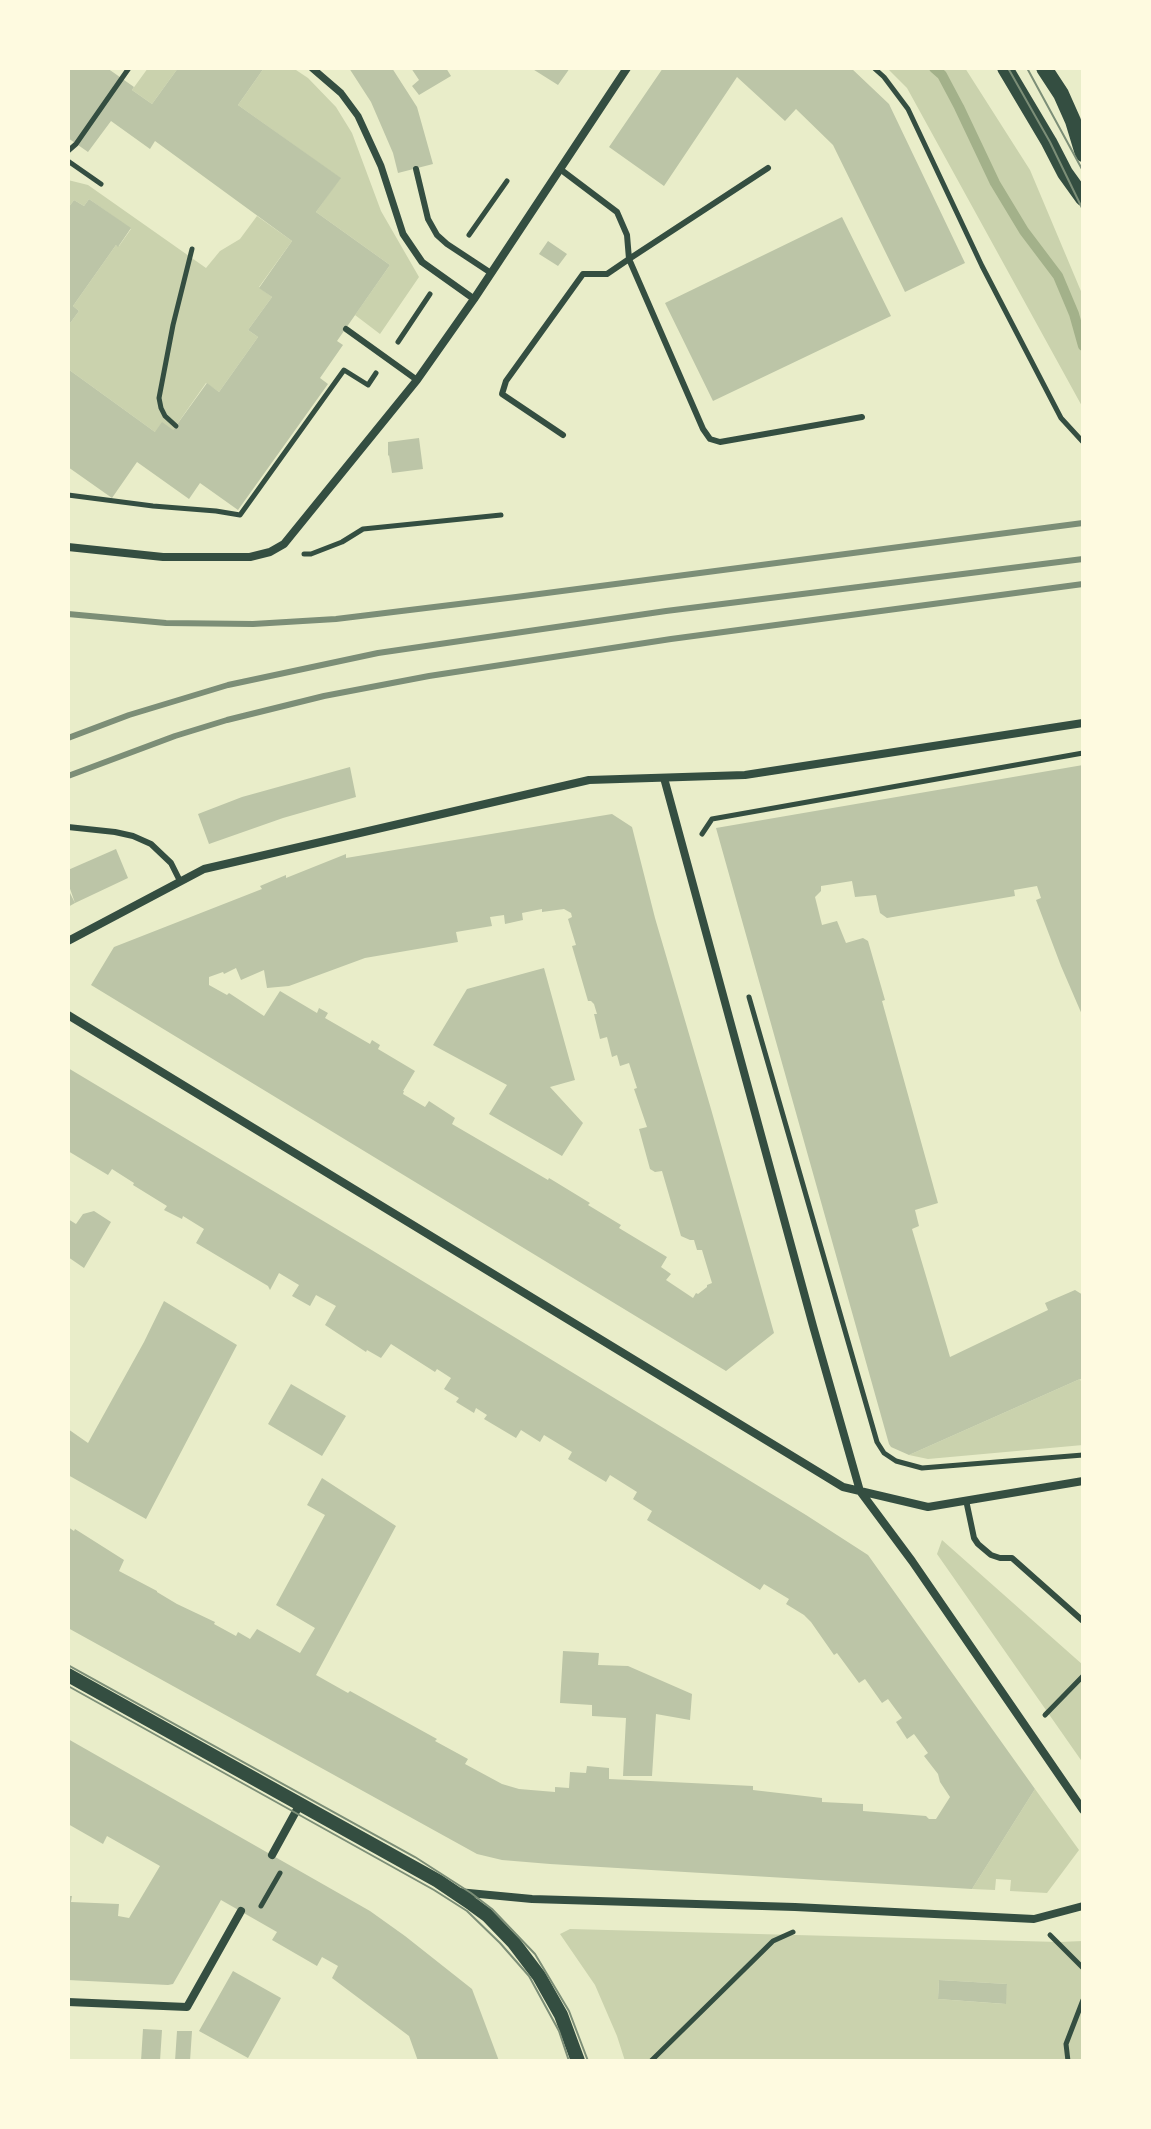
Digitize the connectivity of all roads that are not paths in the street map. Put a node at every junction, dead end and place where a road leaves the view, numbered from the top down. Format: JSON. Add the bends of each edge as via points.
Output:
{"nodes":[{"id":1,"x":312,"y":68,"type":"edge"},
{"id":2,"x":627,"y":68,"type":"edge"},
{"id":3,"x":1005,"y":68,"type":"edge"},
{"id":4,"x":1044,"y":68,"type":"edge"},
{"id":5,"x":1083,"y":154,"type":"edge"},
{"id":6,"x":768,"y":168,"type":"dead end"},
{"id":7,"x":416,"y":169,"type":"dead end"},
{"id":8,"x":560,"y":169,"type":"junction"},
{"id":9,"x":1083,"y":198,"type":"edge"},
{"id":10,"x":629,"y":259,"type":"junction"},
{"id":11,"x":491,"y":273,"type":"junction"},
{"id":12,"x":474,"y":299,"type":"junction"},
{"id":13,"x":346,"y":329,"type":"dead end"},
{"id":14,"x":417,"y":380,"type":"junction"},
{"id":15,"x":862,"y":417,"type":"dead end"},
{"id":16,"x":563,"y":435,"type":"dead end"},
{"id":17,"x":68,"y":547,"type":"edge"},
{"id":18,"x":1083,"y":723,"type":"edge"},
{"id":19,"x":664,"y":778,"type":"junction"},
{"id":20,"x":68,"y":827,"type":"edge"},
{"id":21,"x":180,"y":881,"type":"junction"},
{"id":22,"x":68,"y":941,"type":"edge"},
{"id":23,"x":68,"y":1015,"type":"edge"},
{"id":24,"x":1083,"y":1481,"type":"edge"},
{"id":25,"x":860,"y":1491,"type":"junction"},
{"id":26,"x":966,"y":1500,"type":"junction"},
{"id":27,"x":1083,"y":1621,"type":"edge"},
{"id":28,"x":68,"y":1675,"type":"edge"},
{"id":29,"x":300,"y":1804,"type":"junction"},
{"id":30,"x":1083,"y":1810,"type":"edge"},
{"id":31,"x":272,"y":1855,"type":"dead end"},
{"id":32,"x":455,"y":1892,"type":"junction"},
{"id":33,"x":1083,"y":1906,"type":"edge"},
{"id":34,"x":241,"y":1911,"type":"dead end"},
{"id":35,"x":550,"y":1994,"type":"junction"},
{"id":36,"x":68,"y":2002,"type":"edge"},
{"id":37,"x":578,"y":2061,"type":"edge"},
{"id":38,"x":589,"y":2061,"type":"edge"}],
"edges":[{"from":1,"to":12,"type":"street","via":[[358,116],[403,234],[422,262]]},
{"from":2,"to":8,"type":"street"},
{"from":3,"to":9,"type":"main road"},
{"from":4,"to":5,"type":"main road","via":[[1061,94]]},
{"from":6,"to":10,"type":"lane"},
{"from":7,"to":11,"type":"lane","via":[[437,235]]},
{"from":8,"to":10,"type":"lane","via":[[617,212]]},
{"from":8,"to":11,"type":"street"},
{"from":10,"to":15,"type":"lane","via":[[710,439],[720,442]]},
{"from":10,"to":16,"type":"lane","via":[[607,274],[583,274],[506,381],[502,394]]},
{"from":11,"to":12,"type":"street"},
{"from":12,"to":14,"type":"street"},
{"from":13,"to":14,"type":"lane"},
{"from":14,"to":17,"type":"street","via":[[284,544],[270,552],[250,557],[163,557]]},
{"from":18,"to":19,"type":"street","via":[[745,775]]},
{"from":19,"to":21,"type":"street","via":[[589,780],[204,869]]},
{"from":19,"to":25,"type":"street"},
{"from":20,"to":21,"type":"lane","via":[[115,832],[151,844],[171,863]]},
{"from":21,"to":22,"type":"street"},
{"from":23,"to":25,"type":"street","via":[[843,1487]]},
{"from":24,"to":26,"type":"street"},
{"from":25,"to":26,"type":"street","via":[[928,1507]]},
{"from":25,"to":30,"type":"street"},
{"from":26,"to":27,"type":"lane","via":[[978,1544],[991,1555],[1012,1558]]},
{"from":28,"to":29,"type":"street"},
{"from":29,"to":31,"type":"street"},
{"from":29,"to":32,"type":"street"},
{"from":32,"to":33,"type":"street","via":[[1034,1919]]},
{"from":32,"to":35,"type":"street","via":[[514,1943]]},
{"from":34,"to":36,"type":"street","via":[[187,2007]]},
{"from":35,"to":37,"type":"street"},
{"from":35,"to":38,"type":"street"}]}
